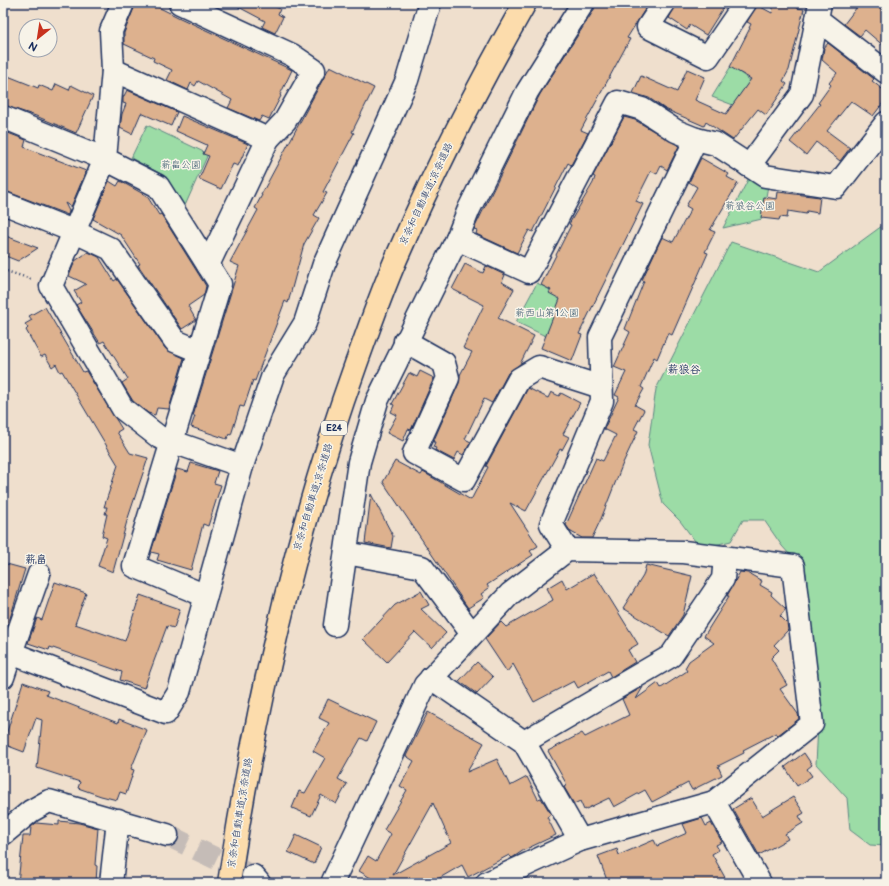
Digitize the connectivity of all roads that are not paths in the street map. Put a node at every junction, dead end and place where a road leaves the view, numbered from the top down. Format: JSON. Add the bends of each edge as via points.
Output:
{"nodes":[{"id":1,"x":124,"y":3,"type":"edge"},
{"id":2,"x":180,"y":3,"type":"edge"},
{"id":3,"x":430,"y":3,"type":"edge"},
{"id":4,"x":510,"y":3,"type":"edge"},
{"id":5,"x":525,"y":3,"type":"edge"},
{"id":6,"x":583,"y":3,"type":"edge"},
{"id":7,"x":664,"y":3,"type":"edge"},
{"id":8,"x":745,"y":3,"type":"edge"},
{"id":9,"x":818,"y":11,"type":"edge"},
{"id":10,"x":113,"y":70,"type":"junction"},
{"id":11,"x":886,"y":72,"type":"edge"},
{"id":12,"x":3,"y":117,"type":"edge"},
{"id":13,"x":886,"y":123,"type":"edge"},
{"id":14,"x":268,"y":139,"type":"junction"},
{"id":15,"x":696,"y":139,"type":"junction"},
{"id":16,"x":105,"y":159,"type":"junction"},
{"id":17,"x":749,"y":166,"type":"junction"},
{"id":18,"x":3,"y":203,"type":"edge"},
{"id":19,"x":73,"y":231,"type":"junction"},
{"id":20,"x":457,"y":238,"type":"junction"},
{"id":21,"x":208,"y":265,"type":"junction"},
{"id":22,"x":405,"y":341,"type":"junction"},
{"id":23,"x":199,"y":351,"type":"junction"},
{"id":24,"x":601,"y":387,"type":"junction"},
{"id":25,"x":172,"y":441,"type":"junction"},
{"id":26,"x":242,"y":466,"type":"junction"},
{"id":27,"x":567,"y":550,"type":"junction"},
{"id":28,"x":346,"y":553,"type":"junction"},
{"id":29,"x":724,"y":557,"type":"junction"},
{"id":30,"x":39,"y":574,"type":"dead end"},
{"id":31,"x":206,"y":596,"type":"junction"},
{"id":32,"x":335,"y":625,"type":"dead end"},
{"id":33,"x":472,"y":634,"type":"junction"},
{"id":34,"x":10,"y":653,"type":"junction"},
{"id":35,"x":3,"y":677,"type":"edge"},
{"id":36,"x":431,"y":678,"type":"junction"},
{"id":37,"x":524,"y":742,"type":"junction"},
{"id":38,"x":714,"y":802,"type":"junction"},
{"id":39,"x":118,"y":820,"type":"junction"},
{"id":40,"x":3,"y":834,"type":"edge"},
{"id":41,"x":167,"y":835,"type":"tunnel mouth"},
{"id":42,"x":580,"y":840,"type":"junction"},
{"id":43,"x":111,"y":883,"type":"edge"},
{"id":44,"x":216,"y":883,"type":"edge"},
{"id":45,"x":229,"y":883,"type":"edge"},
{"id":46,"x":334,"y":883,"type":"edge"},
{"id":47,"x":487,"y":883,"type":"edge"},
{"id":48,"x":760,"y":883,"type":"edge"}],
"edges":[{"from":1,"to":10,"type":"street","via":[[111,31]]},
{"from":2,"to":14,"type":"street","via":[[292,55],[314,70],[285,121]]},
{"from":3,"to":26,"type":"street","via":[[407,80],[324,264],[305,323],[273,375]]},
{"from":4,"to":44,"type":"highway","name":"京奈和自動車道;京奈道路","number":"E24","via":[[441,133],[392,241],[327,409],[302,486],[263,636],[227,810]]},
{"from":5,"to":45,"type":"highway","name":"京奈和自動車道;京奈道路","number":"E24","via":[[452,138],[399,252],[338,414],[294,562],[274,640],[252,744]]},
{"from":6,"to":20,"type":"street","via":[[527,92]]},
{"from":7,"to":8,"type":"street","via":[[648,27],[708,57]]},
{"from":9,"to":11,"type":"street"},
{"from":9,"to":17,"type":"street","via":[[802,94]]},
{"from":10,"to":14,"type":"street"},
{"from":10,"to":16,"type":"street"},
{"from":12,"to":16,"type":"street"},
{"from":13,"to":17,"type":"street","via":[[836,187],[764,176]]},
{"from":14,"to":21,"type":"street"},
{"from":15,"to":17,"type":"street","via":[[716,144]]},
{"from":15,"to":20,"type":"street","via":[[676,131],[642,109],[618,102],[529,272]]},
{"from":15,"to":24,"type":"street","via":[[600,337]]},
{"from":16,"to":19,"type":"street"},
{"from":16,"to":21,"type":"street","via":[[158,186]]},
{"from":18,"to":19,"type":"street"},
{"from":19,"to":23,"type":"street","via":[[111,249],[175,341]]},
{"from":19,"to":25,"type":"street","via":[[51,286],[123,409],[159,437]]},
{"from":20,"to":22,"type":"street"},
{"from":21,"to":23,"type":"street","via":[[220,284]]},
{"from":22,"to":24,"type":"street","via":[[444,363],[448,378],[414,453],[464,480],[519,379],[539,367]]},
{"from":22,"to":28,"type":"street","via":[[377,401],[359,462]]},
{"from":23,"to":25,"type":"street"},
{"from":24,"to":27,"type":"street","via":[[602,401],[551,524]]},
{"from":25,"to":26,"type":"street"},
{"from":25,"to":31,"type":"street","via":[[134,566]]},
{"from":26,"to":31,"type":"street"},
{"from":27,"to":29,"type":"street","via":[[683,552]]},
{"from":27,"to":33,"type":"street","via":[[510,594]]},
{"from":28,"to":32,"type":"street"},
{"from":28,"to":33,"type":"street","via":[[422,567]]},
{"from":29,"to":37,"type":"street","via":[[723,579],[671,656]]},
{"from":29,"to":38,"type":"street","via":[[793,566],[812,724]]},
{"from":30,"to":34,"type":"street"},
{"from":31,"to":34,"type":"street","via":[[178,692],[166,713]]},
{"from":33,"to":36,"type":"street"},
{"from":34,"to":35,"type":"street"},
{"from":36,"to":37,"type":"street"},
{"from":36,"to":46,"type":"street","via":[[425,685]]},
{"from":37,"to":42,"type":"street"},
{"from":38,"to":42,"type":"street"},
{"from":38,"to":48,"type":"street"},
{"from":39,"to":40,"type":"street","via":[[49,801],[31,811]]},
{"from":39,"to":41,"type":"street"},
{"from":39,"to":43,"type":"street"},
{"from":42,"to":47,"type":"street"}]}
